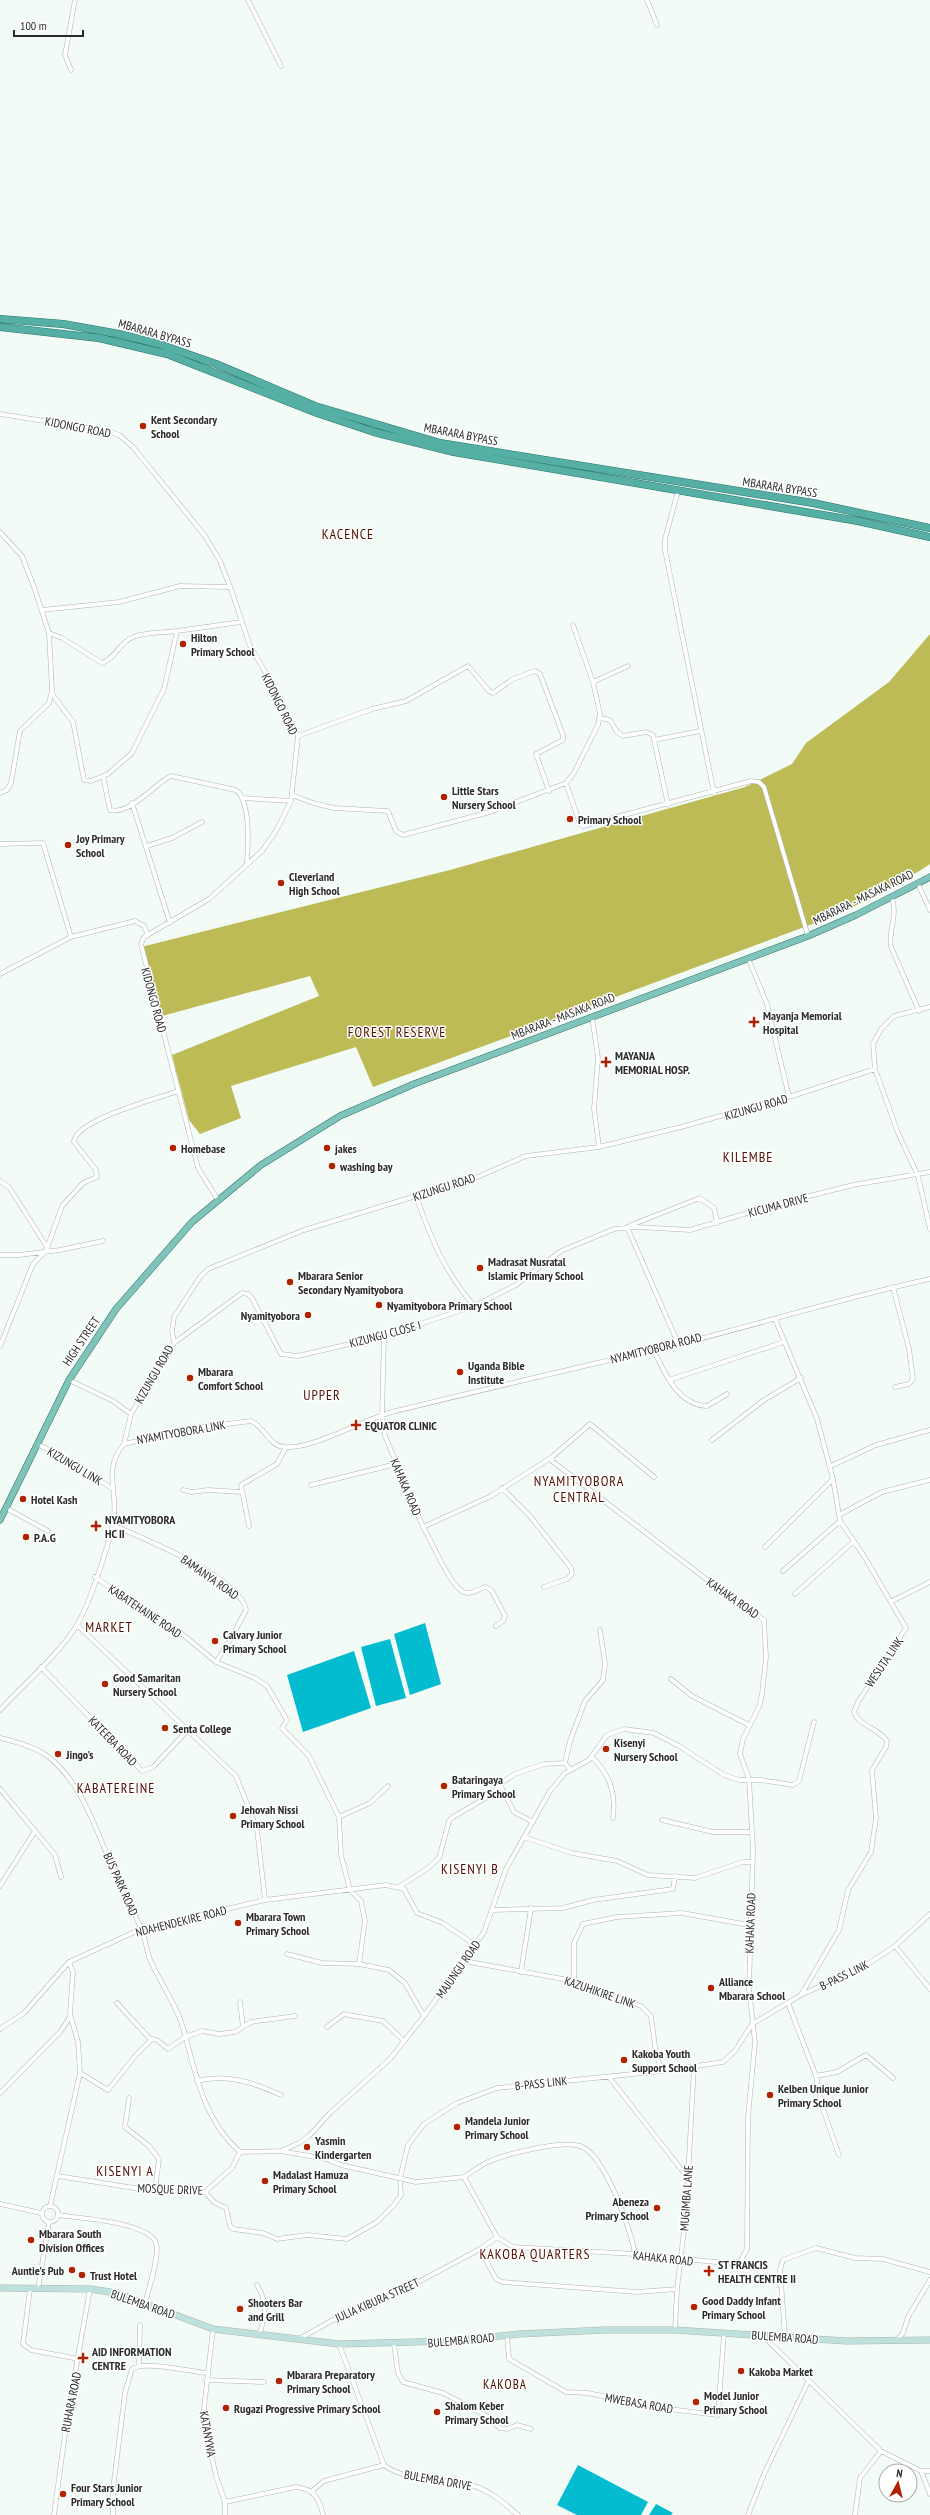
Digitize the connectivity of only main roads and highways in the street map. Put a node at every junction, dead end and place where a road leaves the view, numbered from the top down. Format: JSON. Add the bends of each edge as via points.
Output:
{"nodes":[{"id":1,"x":0,"y":319,"type":"edge"},
{"id":2,"x":0,"y":327,"type":"edge"},
{"id":3,"x":930,"y":528,"type":"edge"},
{"id":4,"x":930,"y":537,"type":"edge"},
{"id":5,"x":930,"y":877,"type":"edge"},
{"id":6,"x":218,"y":1200,"type":"joint"},
{"id":7,"x":0,"y":1520,"type":"edge"},
{"id":8,"x":0,"y":2288,"type":"edge"},
{"id":9,"x":930,"y":2340,"type":"edge"}],
"edges":[{"from":1,"to":3,"type":"highway","name":"MBARARA BYPASS","via":[[62,324],[159,344],[216,364],[315,406],[440,443],[814,504]]},
{"from":2,"to":4,"type":"highway","name":"MBARARA BYPASS","via":[[99,338],[167,354],[324,415],[374,432],[454,452],[858,521]]},
{"from":5,"to":6,"type":"main road","name":"MBARARA - MASAKA ROAD","via":[[892,898],[808,936],[414,1084],[340,1116],[261,1165]]},
{"from":6,"to":7,"type":"main road","name":"HIGH STREET","via":[[192,1222],[116,1309],[69,1380]]},
{"from":8,"to":9,"type":"main road","name":"BULEMBA ROAD","via":[[90,2289],[117,2293],[213,2329],[340,2344],[394,2344],[605,2330],[675,2330],[846,2341]]}]}
